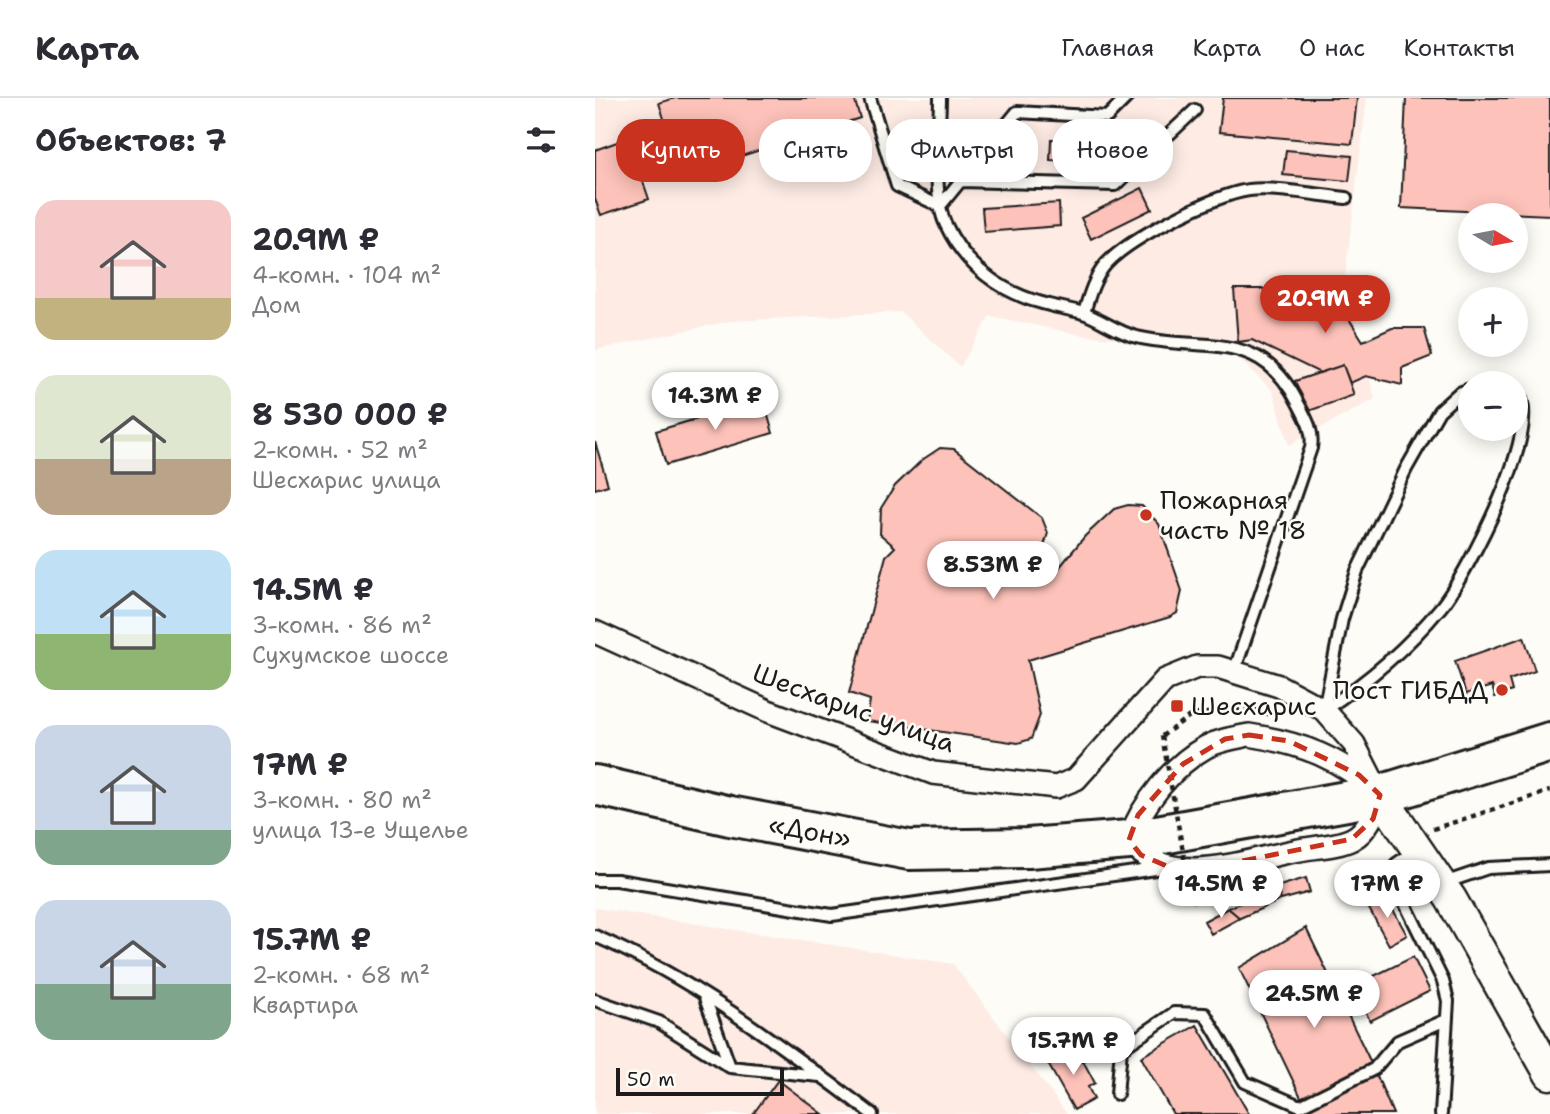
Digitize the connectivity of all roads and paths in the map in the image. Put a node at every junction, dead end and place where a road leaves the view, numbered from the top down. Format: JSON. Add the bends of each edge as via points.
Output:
{"nodes":[{"id":1,"x":870,"y":98,"type":"edge"},
{"id":2,"x":940,"y":98,"type":"edge"},
{"id":3,"x":1126,"y":98,"type":"edge"},
{"id":4,"x":1195,"y":110,"type":"dead end"},
{"id":5,"x":1012,"y":119,"type":"edge"},
{"id":6,"x":960,"y":182,"type":"edge"},
{"id":7,"x":1000,"y":182,"type":"edge"},
{"id":8,"x":1346,"y":198,"type":"dead end"},
{"id":9,"x":940,"y":206,"type":"junction"},
{"id":10,"x":1084,"y":313,"type":"junction"},
{"id":11,"x":1458,"y":394,"type":"edge"},
{"id":12,"x":1523,"y":441,"type":"edge"},
{"id":13,"x":595,"y":632,"type":"edge"},
{"id":14,"x":1234,"y":672,"type":"junction"},
{"id":15,"x":1324,"y":710,"type":"junction"},
{"id":16,"x":1277,"y":717,"type":"dead end"},
{"id":17,"x":1550,"y":743,"type":"edge"},
{"id":18,"x":595,"y":785,"type":"edge"},
{"id":19,"x":1380,"y":795,"type":"junction"},
{"id":20,"x":1129,"y":840,"type":"junction"},
{"id":21,"x":1417,"y":849,"type":"junction"},
{"id":22,"x":1550,"y":865,"type":"edge"},
{"id":23,"x":1169,"y":867,"type":"junction"},
{"id":24,"x":595,"y":880,"type":"edge"},
{"id":25,"x":1441,"y":884,"type":"junction"},
{"id":26,"x":1240,"y":887,"type":"dead end"},
{"id":27,"x":595,"y":936,"type":"edge"},
{"id":28,"x":704,"y":995,"type":"junction"},
{"id":29,"x":595,"y":1000,"type":"edge"},
{"id":30,"x":1447,"y":1020,"type":"junction"},
{"id":31,"x":730,"y":1067,"type":"junction"},
{"id":32,"x":1550,"y":1074,"type":"edge"},
{"id":33,"x":821,"y":1076,"type":"junction"},
{"id":34,"x":1117,"y":1094,"type":"dead end"},
{"id":35,"x":872,"y":1114,"type":"edge"},
{"id":36,"x":1441,"y":1114,"type":"edge"}],
"edges":[{"from":1,"to":9,"type":"lane","via":[[897,186]]},
{"from":2,"to":9,"type":"lane"},
{"from":3,"to":5,"type":"lane","via":[[1107,117],[1017,113]]},
{"from":4,"to":7,"type":"lane","via":[[1115,185]]},
{"from":6,"to":9,"type":"lane"},
{"from":8,"to":10,"type":"lane","via":[[1251,190],[1219,198],[1115,256],[1090,289]]},
{"from":9,"to":10,"type":"lane","via":[[946,225],[971,264],[1010,291]]},
{"from":10,"to":14,"type":"lane","via":[[1135,337],[1235,348],[1261,359],[1286,379],[1306,420],[1313,437],[1311,448]]},
{"from":11,"to":15,"type":"lane","via":[[1439,411],[1356,571]]},
{"from":12,"to":15,"type":"lane","via":[[1502,503],[1441,606],[1366,683]]},
{"from":13,"to":14,"type":"street","name":"Шесхарис улица","via":[[768,711],[933,773],[1056,787],[1076,779],[1165,680],[1197,667]]},
{"from":14,"to":15,"type":"street","name":"Шесхарис улица","via":[[1279,686]]},
{"from":15,"to":19,"type":"street","name":"Шесхарис улица","via":[[1354,744]]},
{"from":16,"to":26,"type":"path","bridge":true,"via":[[1251,708],[1191,715],[1162,736],[1192,901]]},
{"from":17,"to":19,"type":"highway","name":"«Дон»"},
{"from":18,"to":20,"type":"highway","name":"«Дон»","via":[[909,850]]},
{"from":19,"to":20,"type":"highway","name":"«Дон»"},
{"from":19,"to":20,"type":"street","via":[[1359,775],[1322,752],[1249,735],[1205,747],[1184,764],[1138,815]]},
{"from":19,"to":21,"type":"street"},
{"from":19,"to":23,"type":"street","via":[[1373,819],[1352,839],[1202,869]]},
{"from":20,"to":23,"type":"street","via":[[1141,855]]},
{"from":21,"to":25,"type":"street"},
{"from":21,"to":30,"type":"lane","via":[[1396,864],[1394,881],[1443,981]]},
{"from":22,"to":25,"type":"lane","via":[[1488,869]]},
{"from":23,"to":24,"type":"lane","via":[[832,915]]},
{"from":25,"to":32,"type":"street"},
{"from":27,"to":28,"type":"lane","via":[[643,957]]},
{"from":28,"to":31,"type":"lane"},
{"from":28,"to":33,"type":"lane"},
{"from":29,"to":31,"type":"lane","via":[[659,1022]]},
{"from":30,"to":34,"type":"lane","via":[[1398,1041],[1374,1069],[1300,1106],[1245,1082],[1206,1014],[1174,1013],[1121,1049]]},
{"from":30,"to":36,"type":"lane"},
{"from":31,"to":33,"type":"lane"},
{"from":33,"to":35,"type":"lane"}]}
